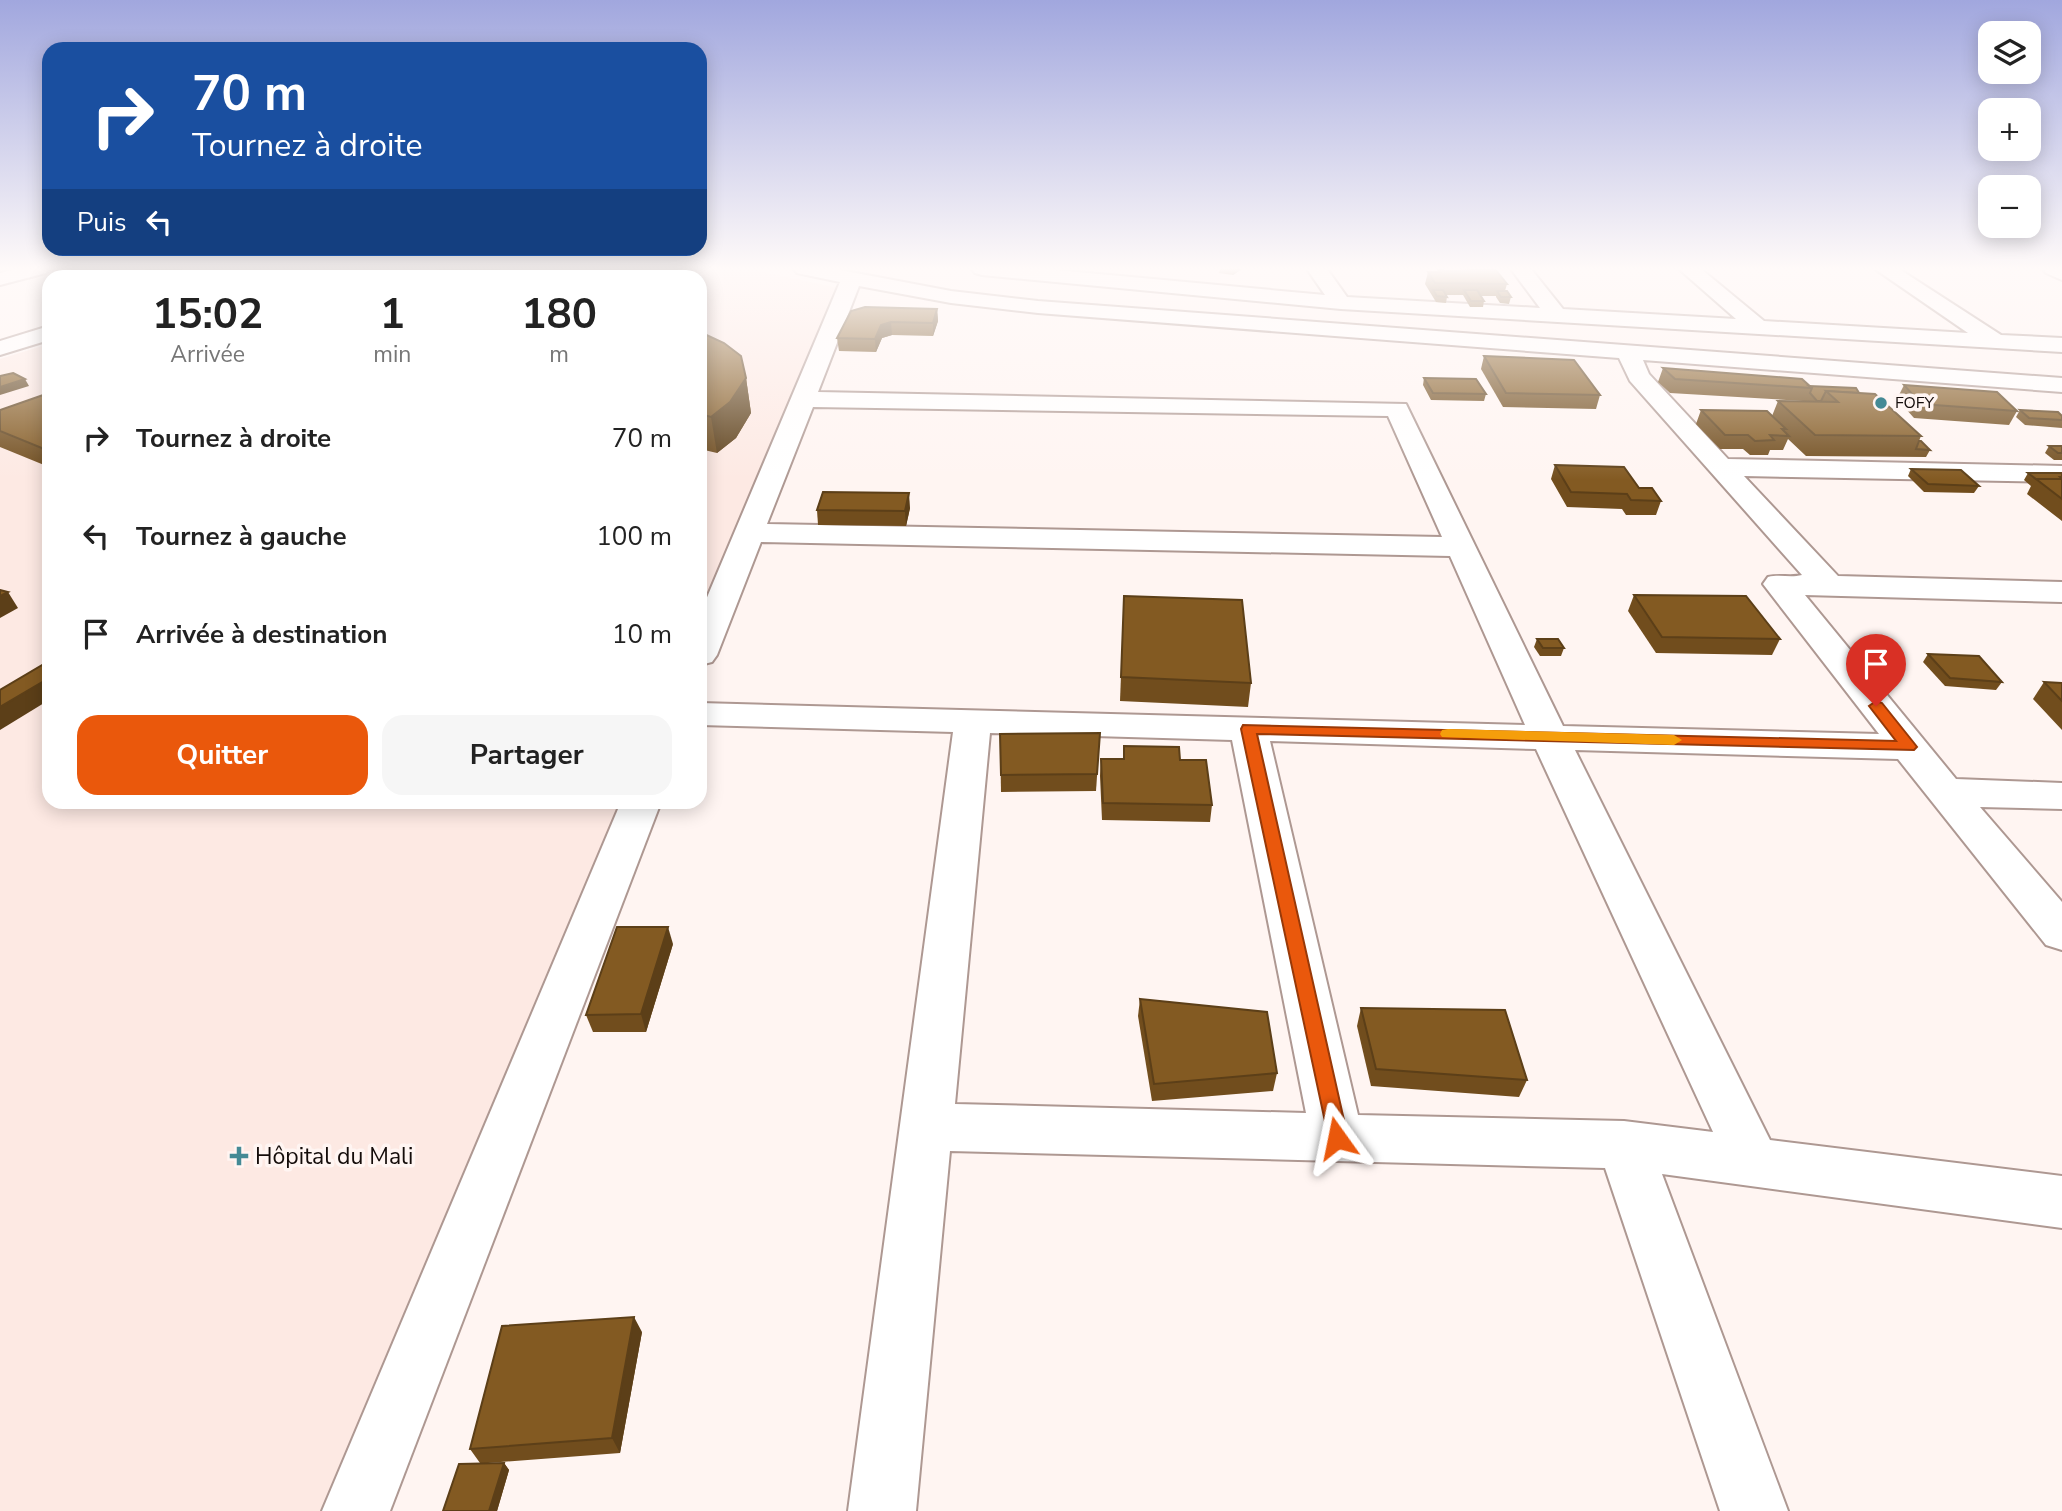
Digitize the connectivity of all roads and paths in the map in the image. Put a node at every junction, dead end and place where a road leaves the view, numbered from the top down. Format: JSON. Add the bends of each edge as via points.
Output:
{"nodes":[{"id":1,"x":28,"y":340,"type":"edge"},
{"id":2,"x":830,"y":340,"type":"edge"},
{"id":3,"x":1184,"y":340,"type":"edge"},
{"id":4,"x":1351,"y":340,"type":"edge"},
{"id":5,"x":1628,"y":340,"type":"edge"},
{"id":6,"x":1967,"y":340,"type":"edge"},
{"id":7,"x":1994,"y":341,"type":"joint"},
{"id":8,"x":2062,"y":345,"type":"edge"},
{"id":9,"x":0,"y":348,"type":"edge"},
{"id":10,"x":1626,"y":368,"type":"junction"},
{"id":11,"x":1571,"y":370,"type":"edge"},
{"id":12,"x":2062,"y":370,"type":"edge"},
{"id":13,"x":2062,"y":385,"type":"edge"},
{"id":14,"x":803,"y":399,"type":"junction"},
{"id":15,"x":1720,"y":467,"type":"junction"},
{"id":16,"x":2062,"y":474,"type":"edge"},
{"id":17,"x":749,"y":533,"type":"junction"},
{"id":18,"x":1461,"y":547,"type":"junction"},
{"id":19,"x":1828,"y":585,"type":"junction"},
{"id":20,"x":2062,"y":592,"type":"edge"},
{"id":21,"x":707,"y":638,"type":"edge"},
{"id":22,"x":707,"y":714,"type":"edge"},
{"id":23,"x":974,"y":721,"type":"junction"},
{"id":24,"x":1248,"y":729,"type":"junction"},
{"id":25,"x":1549,"y":736,"type":"junction"},
{"id":26,"x":1909,"y":747,"type":"junction"},
{"id":27,"x":1945,"y":792,"type":"junction"},
{"id":28,"x":2062,"y":796,"type":"edge"},
{"id":29,"x":638,"y":809,"type":"edge"},
{"id":30,"x":2062,"y":933,"type":"edge"},
{"id":31,"x":927,"y":1127,"type":"junction"},
{"id":32,"x":1337,"y":1138,"type":"junction"},
{"id":33,"x":1624,"y":1145,"type":"junction"},
{"id":34,"x":1754,"y":1163,"type":"junction"},
{"id":35,"x":2062,"y":1202,"type":"edge"},
{"id":36,"x":356,"y":1511,"type":"edge"},
{"id":37,"x":882,"y":1511,"type":"edge"},
{"id":38,"x":1754,"y":1511,"type":"edge"}],
"edges":[{"from":1,"to":9,"type":"street"},
{"from":2,"to":14,"type":"street"},
{"from":3,"to":11,"type":"street"},
{"from":4,"to":10,"type":"street"},
{"from":5,"to":12,"type":"street"},
{"from":6,"to":7,"type":"street"},
{"from":7,"to":8,"type":"street"},
{"from":10,"to":13,"type":"street"},
{"from":10,"to":15,"type":"street"},
{"from":14,"to":17,"type":"street"},
{"from":14,"to":18,"type":"street","via":[[1397,408]]},
{"from":15,"to":16,"type":"street"},
{"from":15,"to":19,"type":"street"},
{"from":17,"to":18,"type":"street"},
{"from":17,"to":21,"type":"street"},
{"from":18,"to":25,"type":"street"},
{"from":19,"to":20,"type":"street"},
{"from":19,"to":26,"type":"street","via":[[1779,584]]},
{"from":22,"to":23,"type":"street"},
{"from":23,"to":24,"type":"street"},
{"from":23,"to":31,"type":"street"},
{"from":24,"to":25,"type":"street"},
{"from":24,"to":32,"type":"street"},
{"from":25,"to":26,"type":"street"},
{"from":25,"to":34,"type":"street"},
{"from":26,"to":27,"type":"street"},
{"from":27,"to":28,"type":"street"},
{"from":27,"to":30,"type":"street"},
{"from":29,"to":36,"type":"street"},
{"from":31,"to":32,"type":"street"},
{"from":31,"to":37,"type":"street"},
{"from":32,"to":33,"type":"street"},
{"from":33,"to":34,"type":"street"},
{"from":33,"to":38,"type":"street"},
{"from":34,"to":35,"type":"street"}]}
